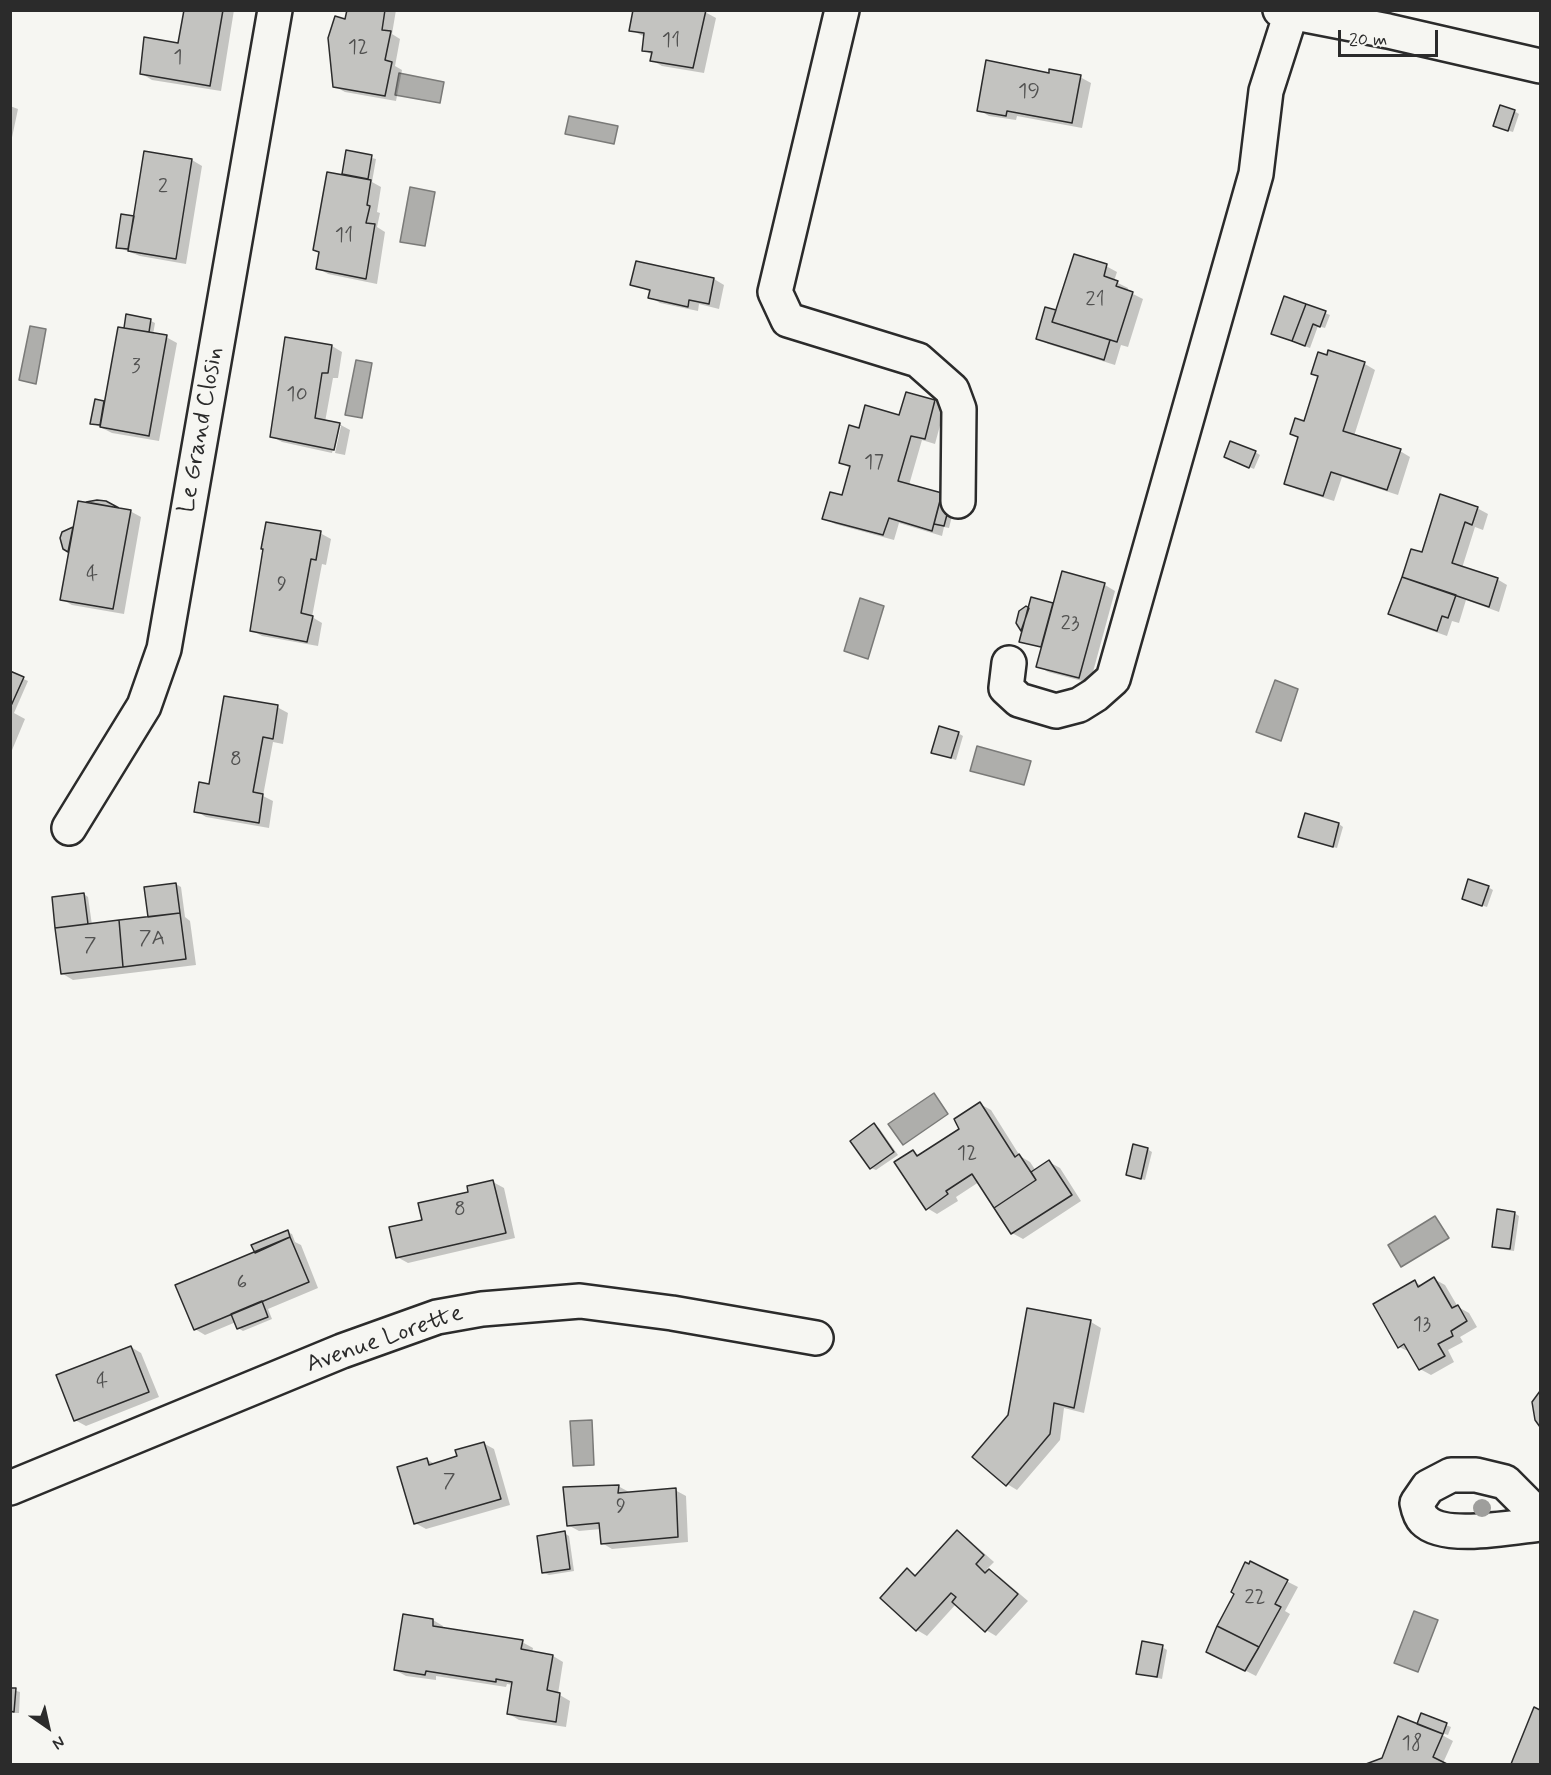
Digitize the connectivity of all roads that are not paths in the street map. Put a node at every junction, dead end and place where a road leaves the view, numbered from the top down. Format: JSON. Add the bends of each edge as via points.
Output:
{"nodes":[{"id":1,"x":275,"y":10,"type":"edge"},
{"id":2,"x":842,"y":10,"type":"edge"},
{"id":3,"x":1286,"y":11,"type":"edge"},
{"id":4,"x":1391,"y":21,"type":"edge"},
{"id":5,"x":1540,"y":66,"type":"edge"},
{"id":6,"x":958,"y":501,"type":"dead end"},
{"id":7,"x":1009,"y":663,"type":"dead end"},
{"id":8,"x":69,"y":828,"type":"dead end"},
{"id":9,"x":816,"y":1338,"type":"dead end"},
{"id":10,"x":10,"y":1488,"type":"edge"},
{"id":11,"x":1540,"y":1517,"type":"edge"},
{"id":12,"x":1540,"y":1524,"type":"edge"}],
"edges":[{"from":1,"to":8,"type":"street","name":"Le Grand Closin","via":[[164,649],[144,706]]},
{"from":2,"to":6,"type":"street","via":[[775,292],[788,320],[918,360],[952,390],[958,409]]},
{"from":3,"to":4,"type":"street"},
{"from":3,"to":7,"type":"street","via":[[1266,91],[1256,174],[1113,679],[1079,705],[1056,711],[1018,700],[1012,694],[1006,687]]},
{"from":4,"to":5,"type":"street"},
{"from":9,"to":10,"type":"street","name":"Avenue Lorette","via":[[580,1301],[437,1317],[342,1351]]},
{"from":11,"to":12,"type":"street","via":[[1505,1482],[1476,1474],[1451,1475],[1428,1487],[1416,1503],[1425,1522],[1443,1530]]}]}
